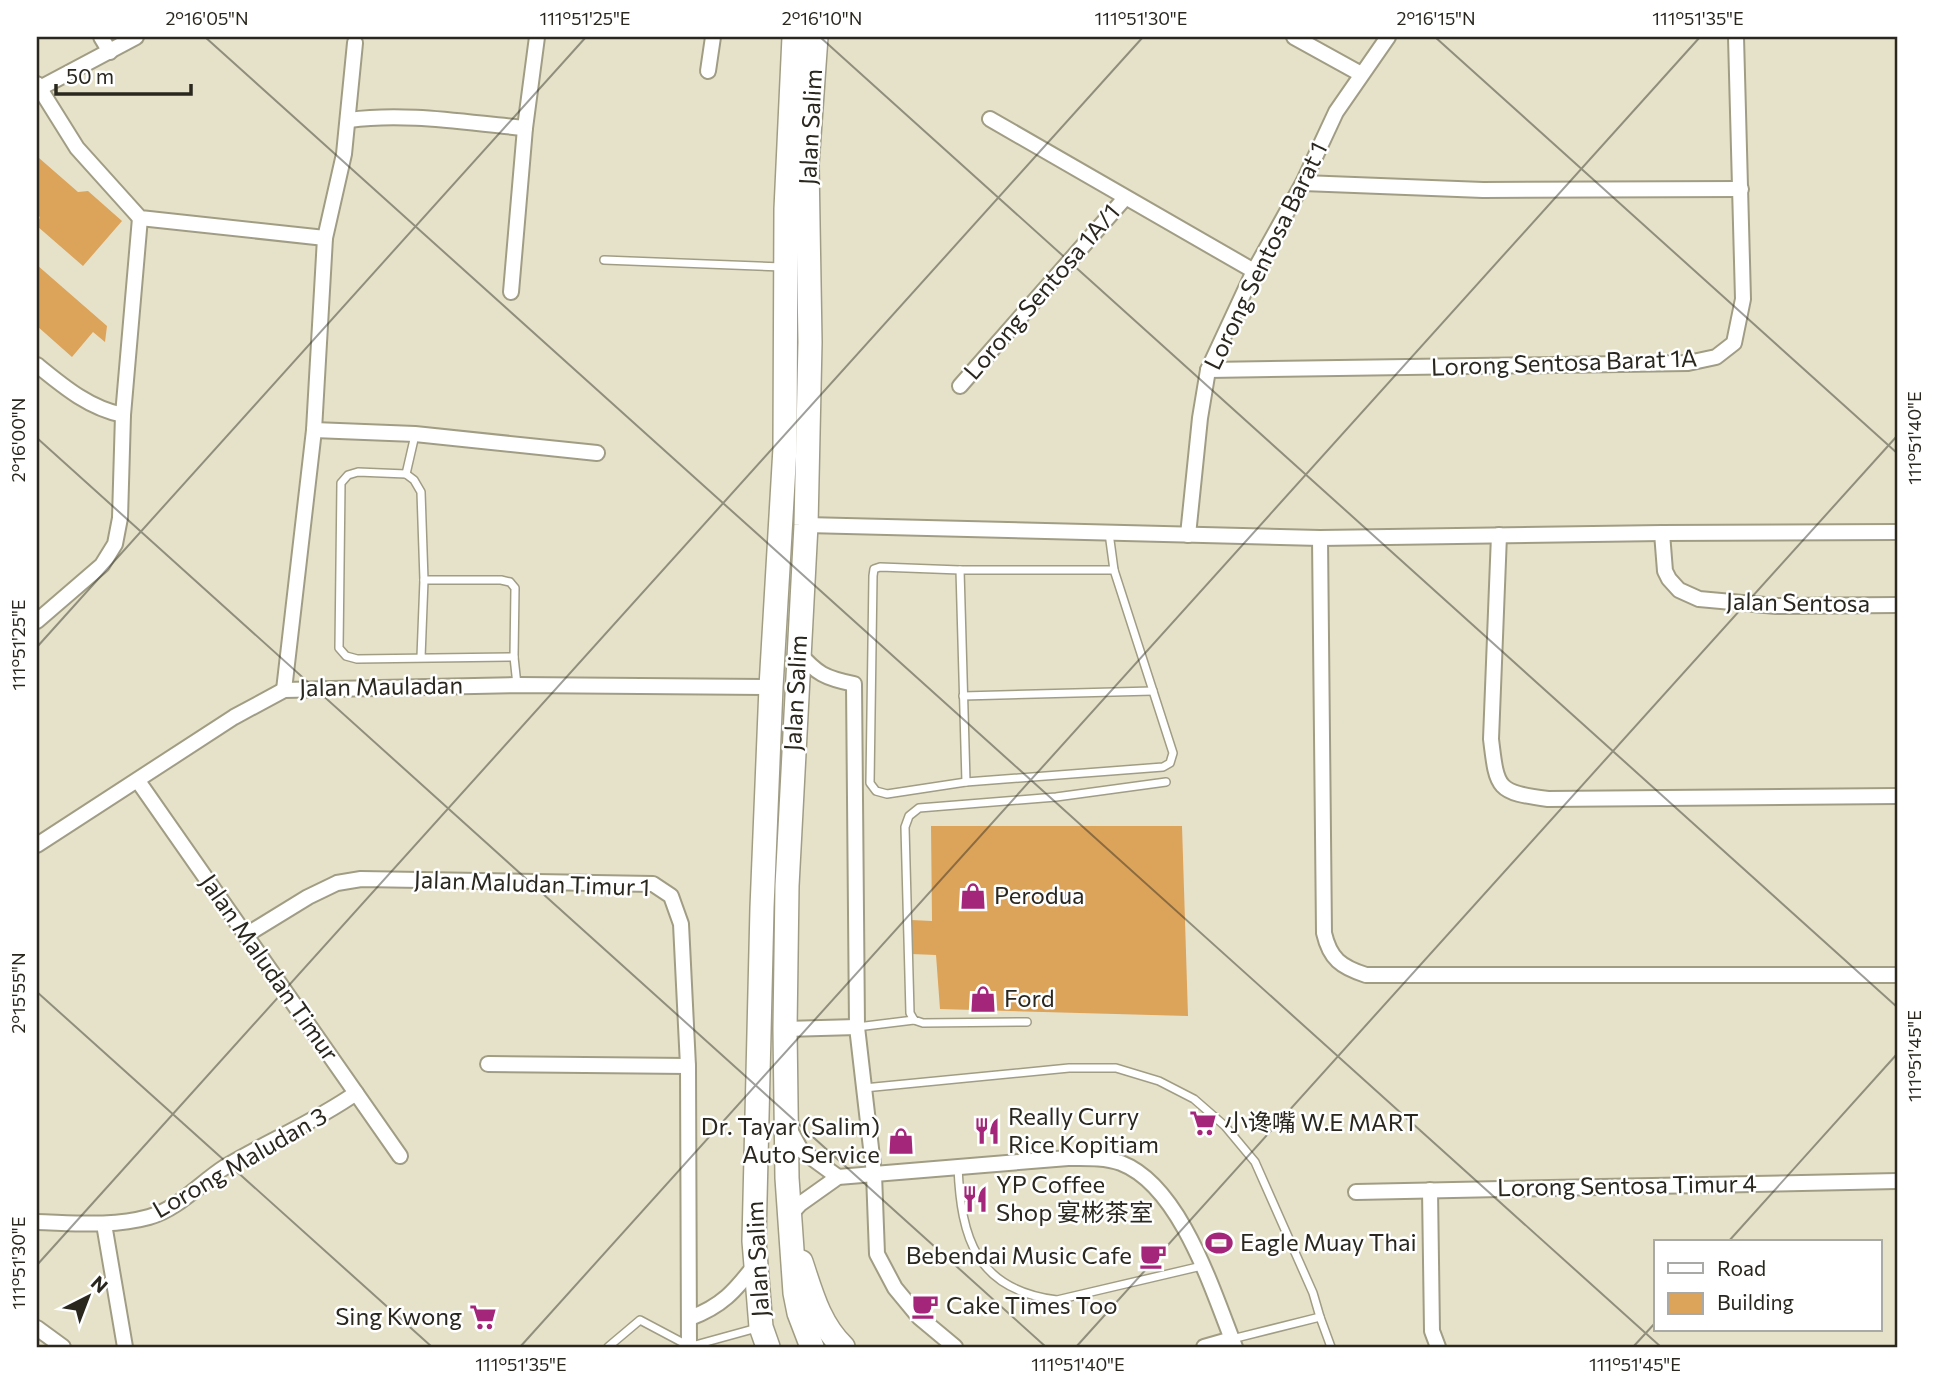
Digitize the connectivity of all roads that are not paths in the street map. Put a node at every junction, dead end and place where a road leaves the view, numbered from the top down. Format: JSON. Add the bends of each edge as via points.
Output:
{"nodes":[{"id":1,"x":101,"y":37,"type":"edge"},
{"id":2,"x":136,"y":37,"type":"edge"},
{"id":3,"x":537,"y":37,"type":"edge"},
{"id":4,"x":713,"y":37,"type":"edge"},
{"id":5,"x":794,"y":37,"type":"edge"},
{"id":6,"x":816,"y":37,"type":"edge"},
{"id":7,"x":1294,"y":37,"type":"edge"},
{"id":8,"x":1388,"y":37,"type":"edge"},
{"id":9,"x":1736,"y":37,"type":"edge"},
{"id":10,"x":355,"y":43,"type":"dead end"},
{"id":11,"x":110,"y":52,"type":"junction"},
{"id":12,"x":708,"y":71,"type":"dead end"},
{"id":13,"x":1361,"y":74,"type":"junction"},
{"id":14,"x":38,"y":86,"type":"edge"},
{"id":15,"x":990,"y":119,"type":"dead end"},
{"id":16,"x":349,"y":120,"type":"junction"},
{"id":17,"x":525,"y":128,"type":"junction"},
{"id":18,"x":1303,"y":183,"type":"junction"},
{"id":19,"x":1741,"y":189,"type":"junction"},
{"id":20,"x":1125,"y":198,"type":"junction"},
{"id":21,"x":140,"y":218,"type":"junction"},
{"id":22,"x":325,"y":238,"type":"junction"},
{"id":23,"x":604,"y":260,"type":"dead end"},
{"id":24,"x":786,"y":267,"type":"junction"},
{"id":25,"x":1254,"y":271,"type":"junction"},
{"id":26,"x":511,"y":292,"type":"dead end"},
{"id":27,"x":37,"y":365,"type":"edge"},
{"id":28,"x":1208,"y":370,"type":"junction"},
{"id":29,"x":960,"y":386,"type":"dead end"},
{"id":30,"x":123,"y":415,"type":"junction"},
{"id":31,"x":314,"y":430,"type":"junction"},
{"id":32,"x":415,"y":434,"type":"junction"},
{"id":33,"x":597,"y":453,"type":"dead end"},
{"id":34,"x":406,"y":474,"type":"junction"},
{"id":35,"x":806,"y":525,"type":"junction"},
{"id":36,"x":1897,"y":532,"type":"edge"},
{"id":37,"x":1110,"y":533,"type":"junction"},
{"id":38,"x":1662,"y":533,"type":"junction"},
{"id":39,"x":1188,"y":534,"type":"junction"},
{"id":40,"x":1499,"y":535,"type":"junction"},
{"id":41,"x":1320,"y":538,"type":"junction"},
{"id":42,"x":960,"y":570,"type":"junction"},
{"id":43,"x":1114,"y":570,"type":"junction"},
{"id":44,"x":424,"y":580,"type":"junction"},
{"id":45,"x":1897,"y":605,"type":"edge"},
{"id":46,"x":40,"y":612,"type":"edge"},
{"id":47,"x":798,"y":651,"type":"junction"},
{"id":48,"x":421,"y":657,"type":"junction"},
{"id":49,"x":514,"y":657,"type":"junction"},
{"id":50,"x":854,"y":684,"type":"junction"},
{"id":51,"x":871,"y":684,"type":"junction"},
{"id":52,"x":517,"y":685,"type":"junction"},
{"id":53,"x":771,"y":687,"type":"junction"},
{"id":54,"x":284,"y":690,"type":"junction"},
{"id":55,"x":1153,"y":691,"type":"junction"},
{"id":56,"x":963,"y":696,"type":"junction"},
{"id":57,"x":138,"y":781,"type":"junction"},
{"id":58,"x":966,"y":782,"type":"junction"},
{"id":59,"x":1166,"y":782,"type":"dead end"},
{"id":60,"x":1897,"y":796,"type":"edge"},
{"id":61,"x":37,"y":845,"type":"edge"},
{"id":62,"x":246,"y":935,"type":"junction"},
{"id":63,"x":1897,"y":975,"type":"edge"},
{"id":64,"x":914,"y":1020,"type":"junction"},
{"id":65,"x":1027,"y":1022,"type":"dead end"},
{"id":66,"x":856,"y":1027,"type":"junction"},
{"id":67,"x":785,"y":1029,"type":"junction"},
{"id":68,"x":488,"y":1064,"type":"dead end"},
{"id":69,"x":688,"y":1066,"type":"junction"},
{"id":70,"x":864,"y":1088,"type":"junction"},
{"id":71,"x":356,"y":1093,"type":"junction"},
{"id":72,"x":787,"y":1126,"type":"junction"},
{"id":73,"x":400,"y":1156,"type":"dead end"},
{"id":74,"x":958,"y":1167,"type":"junction"},
{"id":75,"x":874,"y":1174,"type":"junction"},
{"id":76,"x":838,"y":1177,"type":"junction"},
{"id":77,"x":1897,"y":1181,"type":"edge"},
{"id":78,"x":1430,"y":1190,"type":"junction"},
{"id":79,"x":1356,"y":1192,"type":"dead end"},
{"id":80,"x":37,"y":1222,"type":"edge"},
{"id":81,"x":790,"y":1223,"type":"junction"},
{"id":82,"x":104,"y":1224,"type":"junction"},
{"id":83,"x":755,"y":1265,"type":"junction"},
{"id":84,"x":1202,"y":1266,"type":"junction"},
{"id":85,"x":1320,"y":1317,"type":"junction"},
{"id":86,"x":690,"y":1318,"type":"junction"},
{"id":87,"x":37,"y":1328,"type":"edge"},
{"id":88,"x":765,"y":1337,"type":"edge"},
{"id":89,"x":1234,"y":1343,"type":"edge"},
{"id":90,"x":63,"y":1347,"type":"edge"},
{"id":91,"x":125,"y":1347,"type":"edge"},
{"id":92,"x":608,"y":1347,"type":"edge"},
{"id":93,"x":689,"y":1347,"type":"edge"},
{"id":94,"x":812,"y":1347,"type":"edge"},
{"id":95,"x":843,"y":1347,"type":"edge"},
{"id":96,"x":955,"y":1347,"type":"edge"},
{"id":97,"x":1204,"y":1347,"type":"edge"},
{"id":98,"x":1331,"y":1347,"type":"edge"},
{"id":99,"x":1438,"y":1347,"type":"edge"}],
"edges":[{"from":1,"to":11,"type":"street"},
{"from":2,"to":11,"type":"street"},
{"from":3,"to":17,"type":"street"},
{"from":4,"to":12,"type":"street"},
{"from":5,"to":24,"type":"main road","name":"Jalan Salim"},
{"from":6,"to":35,"type":"main road","name":"Jalan Salim","via":[[807,164]]},
{"from":7,"to":13,"type":"street"},
{"from":8,"to":13,"type":"street","name":"Lorong Sentosa Barat 1"},
{"from":9,"to":19,"type":"street","name":"Lorong Sentosa Barat 1A"},
{"from":10,"to":16,"type":"street"},
{"from":11,"to":14,"type":"street"},
{"from":13,"to":18,"type":"street","name":"Lorong Sentosa Barat 1","via":[[1336,112]]},
{"from":14,"to":21,"type":"street","via":[[76,148]]},
{"from":15,"to":20,"type":"street"},
{"from":16,"to":17,"type":"street","via":[[403,117]]},
{"from":16,"to":22,"type":"street"},
{"from":17,"to":26,"type":"street"},
{"from":18,"to":19,"type":"street","via":[[1483,190]]},
{"from":18,"to":25,"type":"street","name":"Lorong Sentosa Barat 1"},
{"from":19,"to":28,"type":"street","name":"Lorong Sentosa Barat 1A","via":[[1743,299],[1734,343],[1716,357],[1688,363]]},
{"from":20,"to":25,"type":"street"},
{"from":20,"to":29,"type":"street","name":"Lorong Sentosa 1A/1"},
{"from":21,"to":22,"type":"street"},
{"from":21,"to":30,"type":"street"},
{"from":22,"to":31,"type":"street"},
{"from":23,"to":24,"type":"lane"},
{"from":24,"to":53,"type":"main road","name":"Jalan Salim","via":[[785,449]]},
{"from":25,"to":28,"type":"street","name":"Lorong Sentosa Barat 1"},
{"from":27,"to":30,"type":"street","via":[[98,409]]},
{"from":28,"to":39,"type":"street","name":"Lorong Sentosa Barat 1"},
{"from":30,"to":46,"type":"street","via":[[115,544],[102,565]]},
{"from":31,"to":32,"type":"street"},
{"from":31,"to":54,"type":"street"},
{"from":32,"to":33,"type":"street"},
{"from":32,"to":34,"type":"lane"},
{"from":34,"to":44,"type":"lane","via":[[421,492]]},
{"from":34,"to":48,"type":"lane","via":[[358,472],[341,484],[339,648],[357,659]]},
{"from":35,"to":37,"type":"street"},
{"from":35,"to":47,"type":"main road","name":"Jalan Salim"},
{"from":36,"to":38,"type":"street"},
{"from":37,"to":39,"type":"street"},
{"from":37,"to":43,"type":"lane"},
{"from":38,"to":40,"type":"street"},
{"from":38,"to":45,"type":"street","name":"Jalan Sentosa","via":[[1669,579],[1679,590],[1699,599],[1776,606]]},
{"from":39,"to":41,"type":"street"},
{"from":40,"to":41,"type":"street"},
{"from":40,"to":60,"type":"street","via":[[1491,739],[1495,773],[1502,788],[1515,795],[1548,799]]},
{"from":41,"to":63,"type":"street","via":[[1324,933],[1327,948],[1339,964],[1366,975]]},
{"from":42,"to":43,"type":"lane"},
{"from":42,"to":51,"type":"lane","via":[[874,569]]},
{"from":42,"to":56,"type":"lane"},
{"from":43,"to":55,"type":"lane"},
{"from":44,"to":48,"type":"lane"},
{"from":44,"to":49,"type":"lane","via":[[510,582],[515,588]]},
{"from":47,"to":50,"type":"street","via":[[813,670]]},
{"from":47,"to":67,"type":"main road","name":"Jalan Salim"},
{"from":48,"to":49,"type":"lane"},
{"from":49,"to":52,"type":"lane"},
{"from":50,"to":51,"type":"lane"},
{"from":50,"to":66,"type":"street"},
{"from":51,"to":58,"type":"lane","via":[[870,783],[876,791],[887,794]]},
{"from":52,"to":53,"type":"street","name":"Jalan Mauladan"},
{"from":52,"to":54,"type":"street","name":"Jalan Mauladan"},
{"from":53,"to":83,"type":"main road","name":"Jalan Salim"},
{"from":54,"to":57,"type":"street","name":"Jalan Mauladan","via":[[234,717]]},
{"from":55,"to":56,"type":"lane"},
{"from":55,"to":58,"type":"lane","via":[[1173,753],[1163,767]]},
{"from":56,"to":58,"type":"lane"},
{"from":57,"to":61,"type":"street","name":"Jalan Mauladan"},
{"from":57,"to":62,"type":"street","name":"Jalan Maludan Timur"},
{"from":59,"to":64,"type":"lane","via":[[919,808],[909,816],[905,827],[906,893],[910,1013]]},
{"from":62,"to":69,"type":"street","name":"Jalan Maludan Timur 1","via":[[308,897],[337,883],[361,879],[653,884],[671,896],[681,924]]},
{"from":62,"to":71,"type":"street","name":"Jalan Maludan Timur"},
{"from":64,"to":65,"type":"lane"},
{"from":64,"to":66,"type":"lane"},
{"from":66,"to":67,"type":"street"},
{"from":66,"to":70,"type":"street"},
{"from":67,"to":72,"type":"main road","name":"Jalan Salim"},
{"from":68,"to":69,"type":"street"},
{"from":69,"to":86,"type":"street","name":"Jalan Maludan Timur 1"},
{"from":70,"to":75,"type":"street"},
{"from":70,"to":85,"type":"lane","via":[[1069,1068],[1116,1068],[1194,1099],[1255,1162]]},
{"from":71,"to":73,"type":"street","name":"Jalan Maludan Timur"},
{"from":71,"to":82,"type":"street","name":"Lorong Maludan 3","via":[[223,1169],[161,1213]]},
{"from":72,"to":76,"type":"street","via":[[802,1150]]},
{"from":72,"to":81,"type":"main road","name":"Jalan Salim"},
{"from":74,"to":75,"type":"street"},
{"from":74,"to":84,"type":"street","via":[[1068,1158],[1123,1164],[1147,1179],[1170,1204]]},
{"from":74,"to":84,"type":"lane","via":[[967,1236],[979,1260],[1002,1280],[1035,1297],[1057,1300]]},
{"from":75,"to":76,"type":"street"},
{"from":75,"to":96,"type":"street","via":[[877,1254],[895,1288],[919,1317]]},
{"from":76,"to":81,"type":"street","via":[[800,1204]]},
{"from":77,"to":78,"type":"street","name":"Lorong Sentosa Timur 4"},
{"from":78,"to":79,"type":"street","name":"Lorong Sentosa Timur 4"},
{"from":78,"to":99,"type":"street","via":[[1432,1331]]},
{"from":80,"to":82,"type":"street","name":"Lorong Maludan 3"},
{"from":81,"to":94,"type":"main road","name":"Jalan Salim","via":[[795,1293]]},
{"from":81,"to":95,"type":"main road","via":[[817,1310]]},
{"from":82,"to":91,"type":"street"},
{"from":83,"to":86,"type":"street","via":[[732,1295]]},
{"from":83,"to":88,"type":"main road","name":"Jalan Salim"},
{"from":84,"to":89,"type":"street"},
{"from":85,"to":89,"type":"lane"},
{"from":85,"to":98,"type":"lane"},
{"from":86,"to":93,"type":"street","name":"Jalan Maludan Timur 1"},
{"from":87,"to":90,"type":"street"},
{"from":88,"to":93,"type":"lane"},
{"from":89,"to":97,"type":"street"},
{"from":92,"to":93,"type":"lane","via":[[640,1320]]}]}
